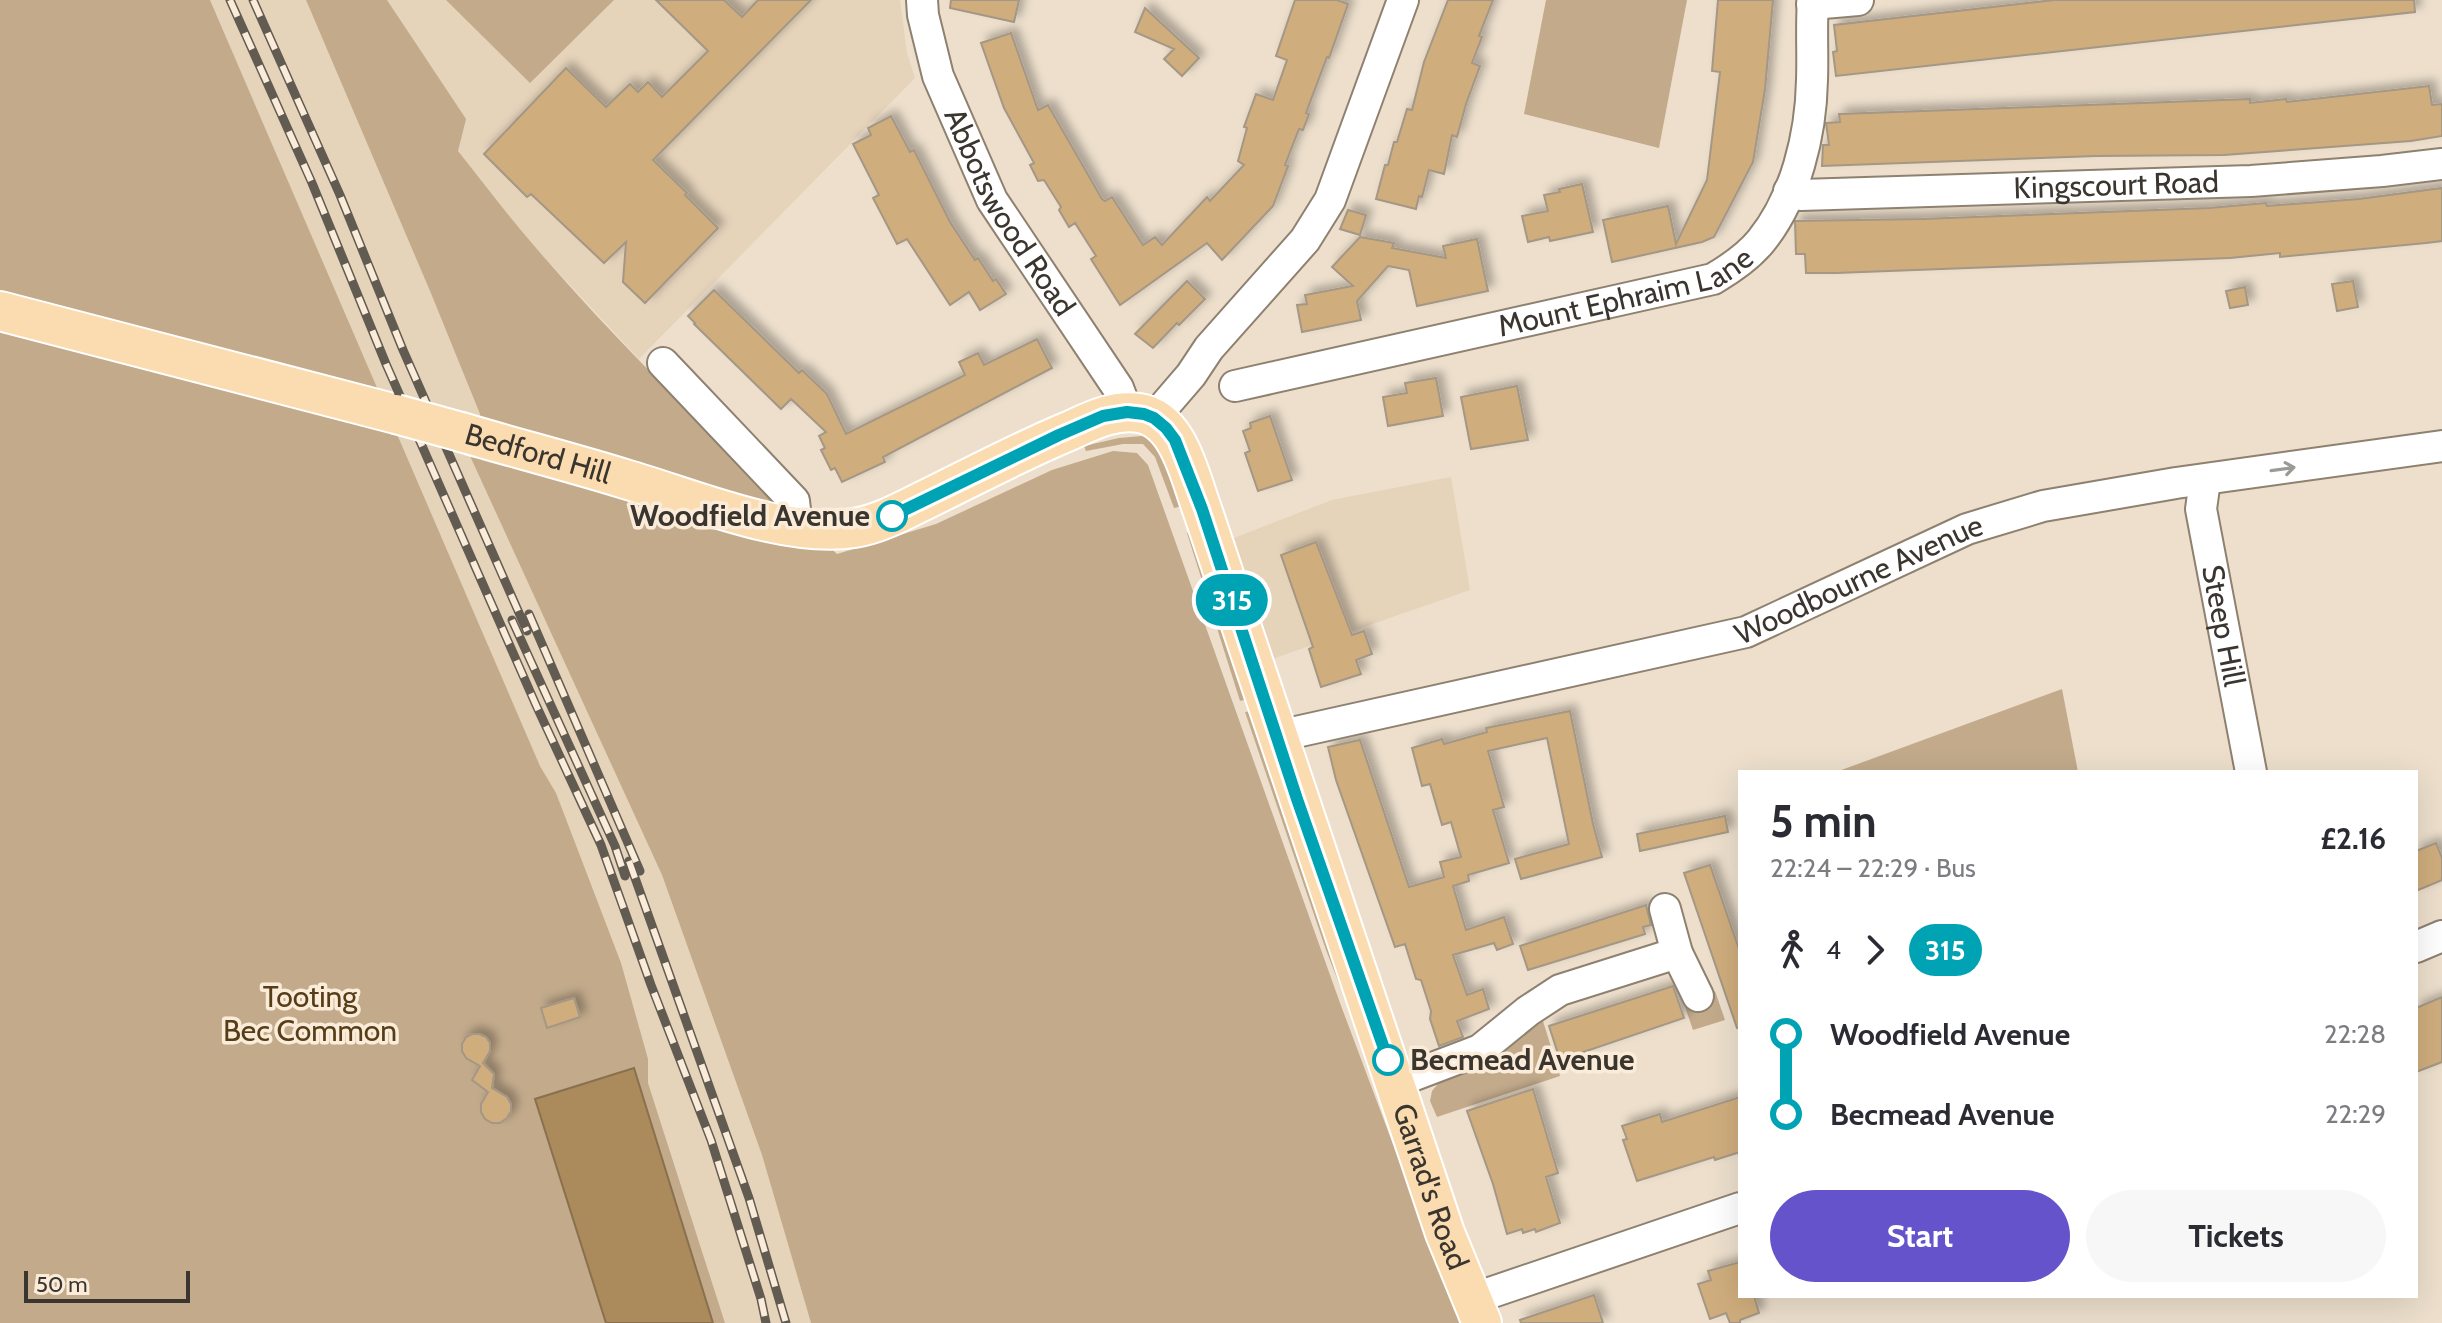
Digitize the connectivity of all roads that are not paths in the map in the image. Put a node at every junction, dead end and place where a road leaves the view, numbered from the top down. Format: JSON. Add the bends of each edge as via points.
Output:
{"nodes":[{"id":1,"x":922,"y":0,"type":"edge"},
{"id":2,"x":1403,"y":0,"type":"edge"},
{"id":3,"x":1858,"y":0,"type":"edge"},
{"id":4,"x":1813,"y":2,"type":"edge"},
{"id":5,"x":2442,"y":164,"type":"edge"},
{"id":6,"x":1789,"y":191,"type":"junction"},
{"id":7,"x":0,"y":311,"type":"edge"},
{"id":8,"x":663,"y":363,"type":"dead end"},
{"id":9,"x":1235,"y":386,"type":"dead end"},
{"id":10,"x":1141,"y":415,"type":"junction"},
{"id":11,"x":2442,"y":446,"type":"edge"},
{"id":12,"x":2203,"y":494,"type":"junction"},
{"id":13,"x":797,"y":527,"type":"junction"},
{"id":14,"x":1278,"y":736,"type":"junction"},
{"id":15,"x":2251,"y":770,"type":"edge"},
{"id":16,"x":1665,"y":909,"type":"dead end"},
{"id":17,"x":2442,"y":936,"type":"edge"},
{"id":18,"x":2418,"y":946,"type":"edge"},
{"id":19,"x":1677,"y":953,"type":"junction"},
{"id":20,"x":1698,"y":996,"type":"dead end"},
{"id":21,"x":1396,"y":1082,"type":"junction"},
{"id":22,"x":1738,"y":1209,"type":"edge"},
{"id":23,"x":1477,"y":1311,"type":"edge"}],
"edges":[{"from":1,"to":10,"type":"street","name":"Abbotswood Road","via":[[938,76],[992,200]]},
{"from":2,"to":10,"type":"street","via":[[1330,200],[1316,224],[1191,375]]},
{"from":3,"to":4,"type":"street"},
{"from":4,"to":6,"type":"street","name":"Mount Ephraim Lane","via":[[1811,96]]},
{"from":5,"to":6,"type":"street","name":"Kingscourt Road","via":[[2119,187],[1801,195]]},
{"from":6,"to":9,"type":"street","name":"Mount Ephraim Lane","via":[[1761,241],[1713,279]]},
{"from":7,"to":13,"type":"main road","name":"Bedford Hill","bridge":true,"via":[[396,414],[736,514]]},
{"from":8,"to":13,"type":"street","via":[[794,501]]},
{"from":10,"to":13,"type":"main road","name":"Bedford Hill","via":[[1103,416],[856,528]]},
{"from":10,"to":14,"type":"main road","name":"Garrad's Road","via":[[1175,440]]},
{"from":12,"to":11,"type":"street","name":"Woodbourne Avenue","one_way":true},
{"from":12,"to":14,"type":"street","name":"Woodbourne Avenue","via":[[2071,500],[1967,529],[1746,632]]},
{"from":12,"to":15,"type":"street","name":"Steep Hill"},
{"from":14,"to":21,"type":"main road","name":"Garrad's Road"},
{"from":16,"to":19,"type":"street"},
{"from":17,"to":18,"type":"street"},
{"from":19,"to":20,"type":"street"},
{"from":19,"to":21,"type":"street","via":[[1560,990],[1480,1050]]},
{"from":21,"to":23,"type":"main road","name":"Garrad's Road","via":[[1445,1233]]},
{"from":22,"to":23,"type":"street"}]}
